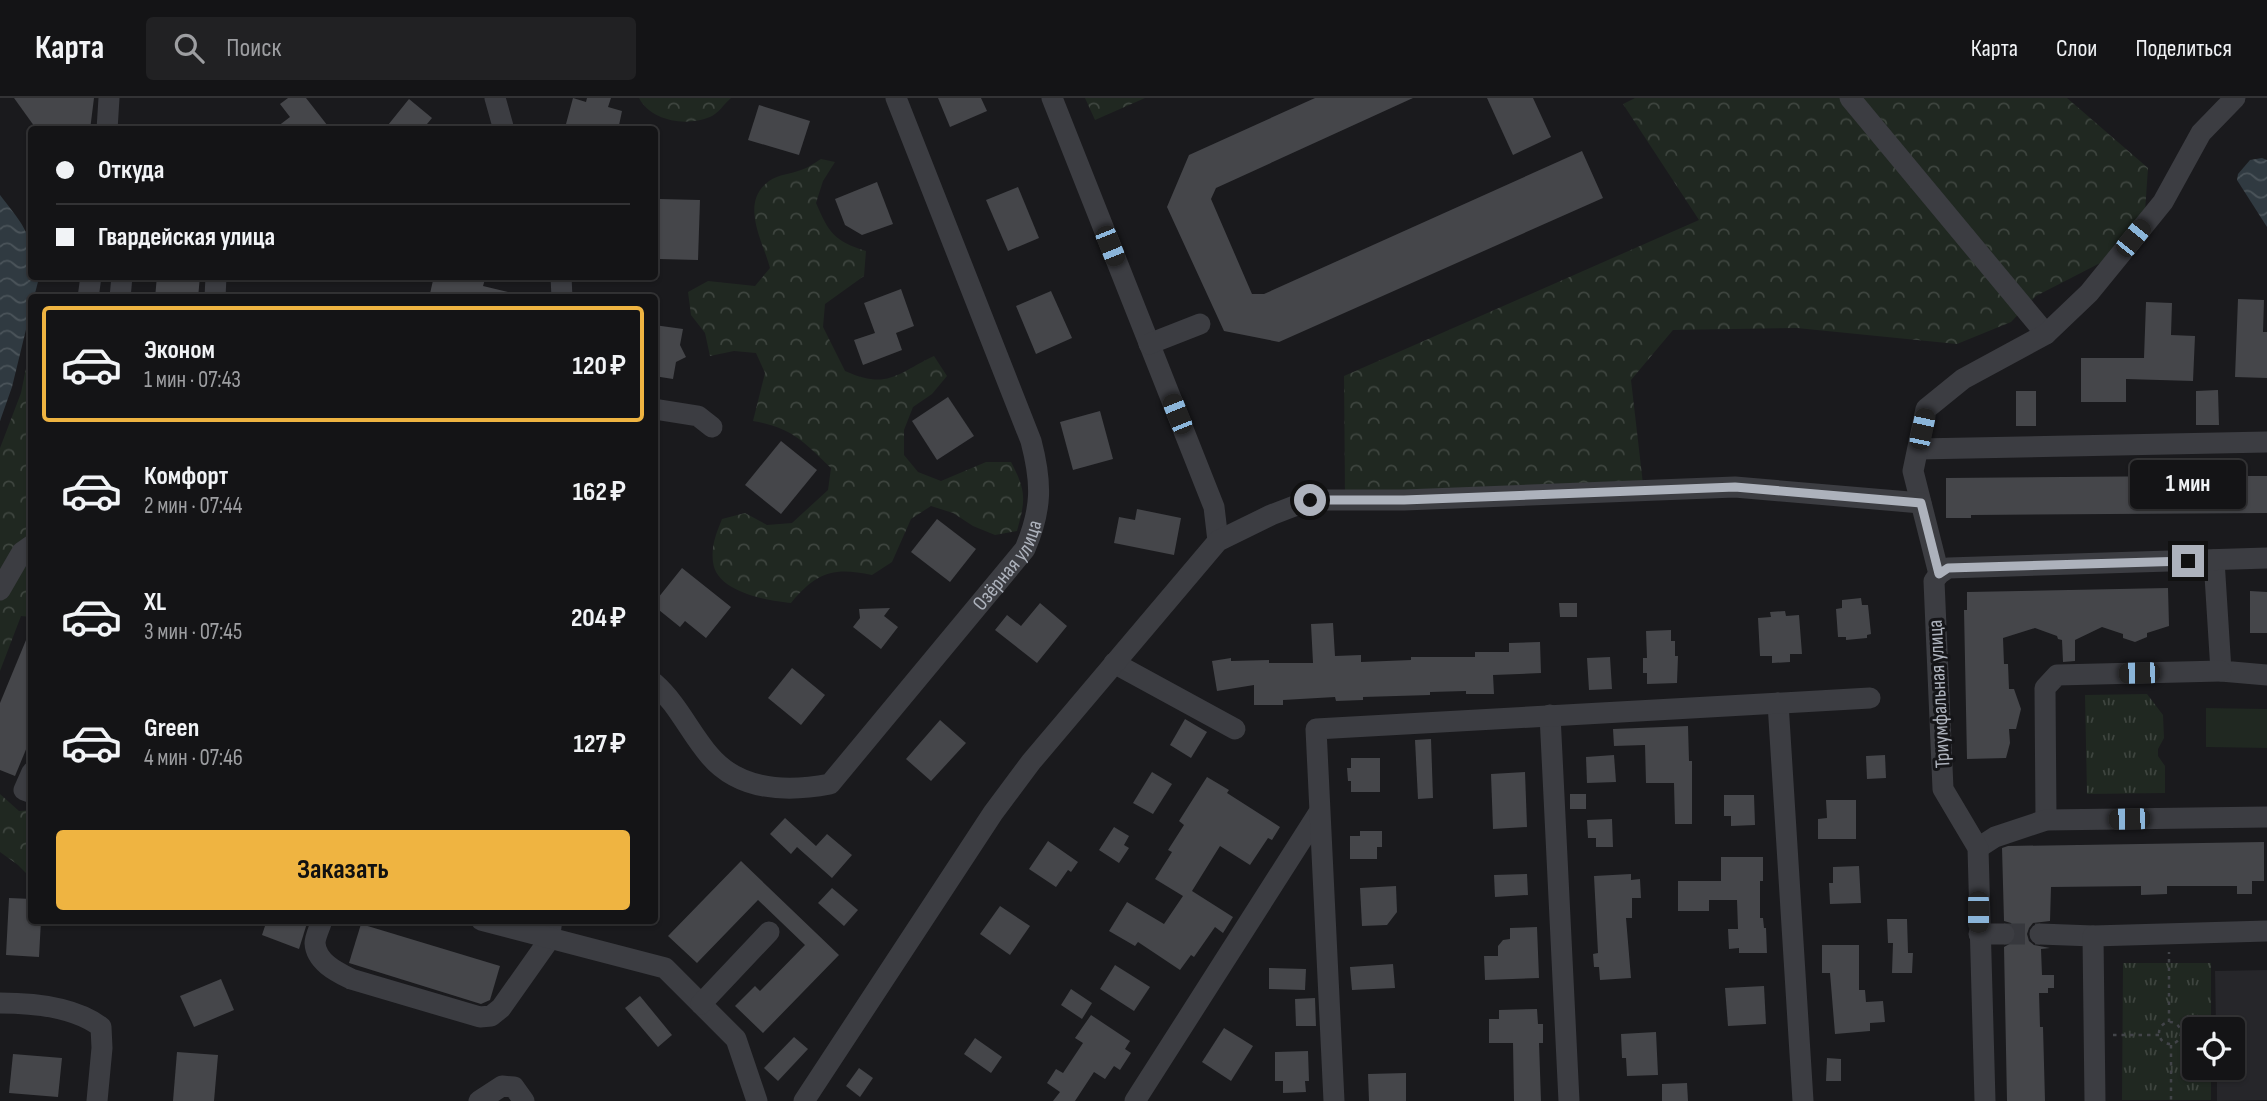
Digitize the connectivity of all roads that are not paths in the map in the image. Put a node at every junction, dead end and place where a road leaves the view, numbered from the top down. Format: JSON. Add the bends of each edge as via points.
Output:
{"nodes":[{"id":1,"x":109,"y":98,"type":"edge"},
{"id":2,"x":495,"y":98,"type":"edge"},
{"id":3,"x":896,"y":98,"type":"edge"},
{"id":4,"x":1052,"y":98,"type":"edge"},
{"id":5,"x":1850,"y":98,"type":"edge"},
{"id":6,"x":2235,"y":98,"type":"edge"},
{"id":7,"x":107,"y":126,"type":"edge"},
{"id":8,"x":503,"y":126,"type":"edge"},
{"id":9,"x":1200,"y":324,"type":"dead end"},
{"id":10,"x":2046,"y":334,"type":"junction"},
{"id":11,"x":1149,"y":344,"type":"junction"},
{"id":12,"x":658,"y":410,"type":"edge"},
{"id":13,"x":712,"y":427,"type":"dead end"},
{"id":14,"x":2267,"y":442,"type":"edge"},
{"id":15,"x":1918,"y":449,"type":"junction"},
{"id":16,"x":1921,"y":503,"type":"junction"},
{"id":17,"x":1218,"y":541,"type":"junction"},
{"id":18,"x":28,"y":548,"type":"edge"},
{"id":19,"x":2267,"y":558,"type":"edge"},
{"id":20,"x":2214,"y":560,"type":"junction"},
{"id":21,"x":1939,"y":574,"type":"junction"},
{"id":22,"x":0,"y":590,"type":"edge"},
{"id":23,"x":1115,"y":663,"type":"junction"},
{"id":24,"x":2221,"y":671,"type":"junction"},
{"id":25,"x":2267,"y":675,"type":"edge"},
{"id":26,"x":658,"y":688,"type":"edge"},
{"id":27,"x":1870,"y":698,"type":"dead end"},
{"id":28,"x":1778,"y":703,"type":"junction"},
{"id":29,"x":1549,"y":715,"type":"junction"},
{"id":30,"x":1235,"y":729,"type":"dead end"},
{"id":31,"x":1318,"y":814,"type":"junction"},
{"id":32,"x":2267,"y":817,"type":"edge"},
{"id":33,"x":2046,"y":820,"type":"junction"},
{"id":34,"x":1978,"y":848,"type":"junction"},
{"id":35,"x":321,"y":924,"type":"edge"},
{"id":36,"x":509,"y":924,"type":"edge"},
{"id":37,"x":551,"y":930,"type":"edge"},
{"id":38,"x":2267,"y":931,"type":"edge"},
{"id":39,"x":769,"y":932,"type":"dead end"},
{"id":40,"x":1979,"y":934,"type":"junction"},
{"id":41,"x":2004,"y":934,"type":"tunnel mouth"},
{"id":42,"x":2040,"y":934,"type":"tunnel mouth"},
{"id":43,"x":2094,"y":936,"type":"junction"},
{"id":44,"x":0,"y":1003,"type":"edge"},
{"id":45,"x":701,"y":1004,"type":"junction"},
{"id":46,"x":97,"y":1101,"type":"edge"},
{"id":47,"x":479,"y":1101,"type":"edge"},
{"id":48,"x":524,"y":1101,"type":"edge"},
{"id":49,"x":757,"y":1101,"type":"edge"},
{"id":50,"x":804,"y":1101,"type":"edge"},
{"id":51,"x":1135,"y":1101,"type":"edge"},
{"id":52,"x":1334,"y":1101,"type":"edge"},
{"id":53,"x":1569,"y":1101,"type":"edge"},
{"id":54,"x":1803,"y":1101,"type":"edge"},
{"id":55,"x":1985,"y":1101,"type":"edge"},
{"id":56,"x":2095,"y":1101,"type":"edge"}],
"edges":[{"from":1,"to":7,"type":"street"},
{"from":2,"to":8,"type":"street"},
{"from":3,"to":26,"type":"street","name":"Озёрная улица","via":[[1031,441],[1039,493],[1036,522],[1025,549],[830,784],[799,790],[765,787],[733,776],[711,757]]},
{"from":4,"to":11,"type":"street"},
{"from":5,"to":10,"type":"street"},
{"from":6,"to":10,"type":"street","via":[[2201,133],[2155,212],[2090,293]]},
{"from":9,"to":11,"type":"street"},
{"from":10,"to":15,"type":"street","via":[[1963,379],[1926,410]]},
{"from":11,"to":17,"type":"street","via":[[1214,508]]},
{"from":12,"to":13,"type":"street","via":[[698,416]]},
{"from":14,"to":15,"type":"street"},
{"from":15,"to":16,"type":"street","via":[[1913,471]]},
{"from":16,"to":17,"type":"street","via":[[1735,487],[1310,500]]},
{"from":16,"to":21,"type":"street"},
{"from":17,"to":23,"type":"street"},
{"from":18,"to":22,"type":"street"},
{"from":19,"to":20,"type":"street"},
{"from":20,"to":21,"type":"street","via":[[1948,568]]},
{"from":20,"to":24,"type":"street"},
{"from":21,"to":34,"type":"street","name":"Триумфальная улица","via":[[1934,581],[1943,789]]},
{"from":23,"to":30,"type":"street"},
{"from":23,"to":50,"type":"street","via":[[993,813]]},
{"from":24,"to":25,"type":"street"},
{"from":24,"to":33,"type":"street","via":[[2057,675],[2045,688]]},
{"from":27,"to":28,"type":"street"},
{"from":28,"to":29,"type":"street"},
{"from":28,"to":54,"type":"street"},
{"from":29,"to":31,"type":"street","via":[[1316,729]]},
{"from":29,"to":53,"type":"street"},
{"from":31,"to":51,"type":"street"},
{"from":31,"to":52,"type":"street"},
{"from":32,"to":33,"type":"street"},
{"from":33,"to":34,"type":"street","via":[[1995,837]]},
{"from":34,"to":40,"type":"street"},
{"from":35,"to":37,"type":"street","via":[[315,942],[319,957],[332,970],[480,1017],[501,1009]]},
{"from":36,"to":37,"type":"street"},
{"from":37,"to":45,"type":"street","via":[[665,968]]},
{"from":38,"to":43,"type":"street"},
{"from":39,"to":45,"type":"street"},
{"from":40,"to":41,"type":"street"},
{"from":40,"to":55,"type":"street"},
{"from":42,"to":43,"type":"street"},
{"from":43,"to":56,"type":"street"},
{"from":44,"to":46,"type":"street","via":[[88,1017],[101,1027]]},
{"from":45,"to":49,"type":"street","via":[[736,1039]]},
{"from":47,"to":48,"type":"street","via":[[502,1086],[514,1087]]}]}
